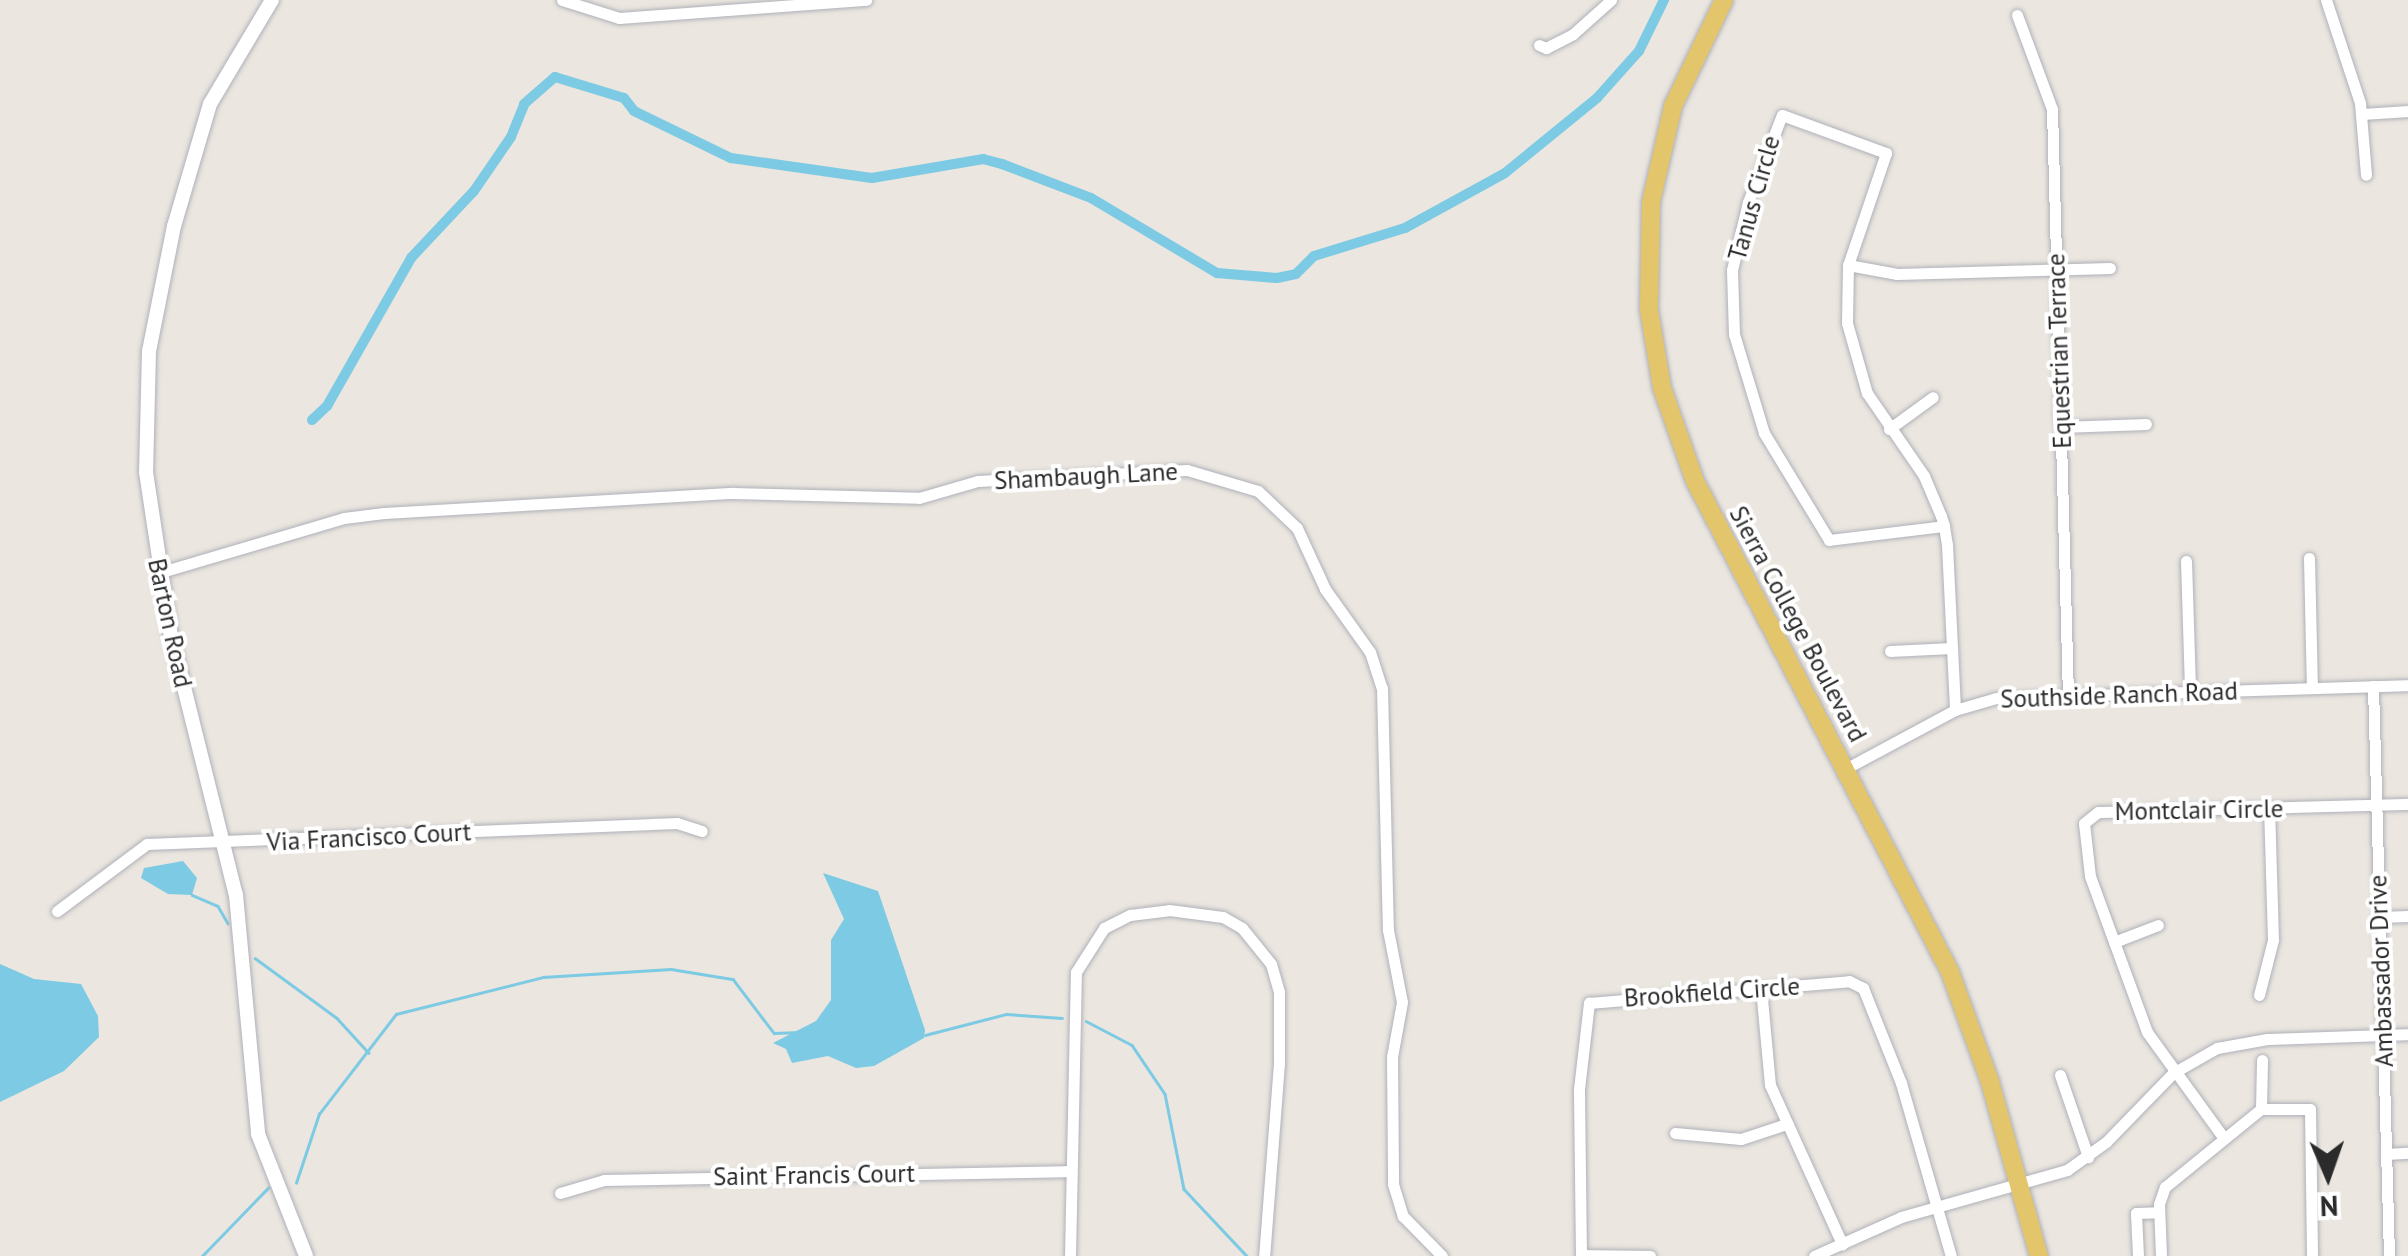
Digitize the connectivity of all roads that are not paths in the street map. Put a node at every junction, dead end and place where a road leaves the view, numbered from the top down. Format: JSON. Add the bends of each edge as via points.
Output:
{"nodes":[{"id":1,"x":272,"y":0,"type":"edge"},
{"id":2,"x":562,"y":0,"type":"edge"},
{"id":3,"x":866,"y":0,"type":"edge"},
{"id":4,"x":1612,"y":0,"type":"edge"},
{"id":5,"x":1724,"y":0,"type":"edge"},
{"id":6,"x":2326,"y":0,"type":"edge"},
{"id":7,"x":2018,"y":15,"type":"dead end"},
{"id":8,"x":1539,"y":45,"type":"dead end"},
{"id":9,"x":2408,"y":111,"type":"edge"},
{"id":10,"x":2362,"y":114,"type":"junction"},
{"id":11,"x":2366,"y":175,"type":"dead end"},
{"id":12,"x":1848,"y":265,"type":"junction"},
{"id":13,"x":2110,"y":268,"type":"dead end"},
{"id":14,"x":2056,"y":269,"type":"junction"},
{"id":15,"x":1934,"y":397,"type":"dead end"},
{"id":16,"x":2146,"y":424,"type":"dead end"},
{"id":17,"x":2061,"y":426,"type":"junction"},
{"id":18,"x":1889,"y":429,"type":"junction"},
{"id":19,"x":1944,"y":526,"type":"junction"},
{"id":20,"x":2308,"y":558,"type":"dead end"},
{"id":21,"x":2186,"y":561,"type":"dead end"},
{"id":22,"x":158,"y":573,"type":"junction"},
{"id":23,"x":1952,"y":648,"type":"junction"},
{"id":24,"x":1890,"y":651,"type":"dead end"},
{"id":25,"x":2408,"y":685,"type":"edge"},
{"id":26,"x":2373,"y":686,"type":"junction"},
{"id":27,"x":2312,"y":688,"type":"junction"},
{"id":28,"x":2190,"y":691,"type":"junction"},
{"id":29,"x":2068,"y":695,"type":"junction"},
{"id":30,"x":1955,"y":710,"type":"junction"},
{"id":31,"x":1845,"y":769,"type":"junction"},
{"id":32,"x":2408,"y":804,"type":"edge"},
{"id":33,"x":2376,"y":805,"type":"junction"},
{"id":34,"x":2270,"y":808,"type":"junction"},
{"id":35,"x":702,"y":831,"type":"dead end"},
{"id":36,"x":223,"y":843,"type":"junction"},
{"id":37,"x":57,"y":911,"type":"dead end"},
{"id":38,"x":2408,"y":916,"type":"edge"},
{"id":39,"x":2379,"y":917,"type":"junction"},
{"id":40,"x":2158,"y":926,"type":"dead end"},
{"id":41,"x":2114,"y":942,"type":"junction"},
{"id":42,"x":1760,"y":988,"type":"junction"},
{"id":43,"x":2259,"y":994,"type":"dead end"},
{"id":44,"x":2408,"y":1034,"type":"edge"},
{"id":45,"x":2382,"y":1035,"type":"junction"},
{"id":46,"x":2262,"y":1060,"type":"dead end"},
{"id":47,"x":2173,"y":1073,"type":"junction"},
{"id":48,"x":2060,"y":1075,"type":"dead end"},
{"id":49,"x":2262,"y":1109,"type":"junction"},
{"id":50,"x":1786,"y":1124,"type":"junction"},
{"id":51,"x":1675,"y":1132,"type":"dead end"},
{"id":52,"x":2224,"y":1137,"type":"junction"},
{"id":53,"x":2408,"y":1153,"type":"edge"},
{"id":54,"x":2386,"y":1154,"type":"junction"},
{"id":55,"x":2088,"y":1157,"type":"junction"},
{"id":56,"x":1071,"y":1171,"type":"junction"},
{"id":57,"x":2019,"y":1184,"type":"junction"},
{"id":58,"x":560,"y":1193,"type":"dead end"},
{"id":59,"x":1937,"y":1207,"type":"junction"},
{"id":60,"x":2159,"y":1212,"type":"junction"},
{"id":61,"x":1842,"y":1244,"type":"junction"},
{"id":62,"x":1581,"y":1255,"type":"edge"},
{"id":63,"x":306,"y":1256,"type":"edge"},
{"id":64,"x":1070,"y":1256,"type":"edge"},
{"id":65,"x":1264,"y":1256,"type":"edge"},
{"id":66,"x":1442,"y":1256,"type":"edge"},
{"id":67,"x":1650,"y":1256,"type":"edge"},
{"id":68,"x":1814,"y":1256,"type":"edge"},
{"id":69,"x":1950,"y":1256,"type":"edge"},
{"id":70,"x":2039,"y":1256,"type":"edge"},
{"id":71,"x":2138,"y":1256,"type":"edge"},
{"id":72,"x":2161,"y":1256,"type":"edge"},
{"id":73,"x":2312,"y":1256,"type":"edge"},
{"id":74,"x":2389,"y":1256,"type":"edge"}],
"edges":[{"from":1,"to":22,"type":"street","name":"Barton Road","via":[[200,130],[160,283],[146,419]]},
{"from":2,"to":3,"type":"street","via":[[603,16],[631,18]]},
{"from":4,"to":8,"type":"street","via":[[1573,34],[1546,48]]},
{"from":5,"to":31,"type":"main road","name":"Sierra College Boulevard","via":[[1690,64],[1658,162],[1648,242],[1653,344],[1691,471]]},
{"from":6,"to":10,"type":"street"},
{"from":7,"to":14,"type":"street","name":"Equestrian Terrace","via":[[2050,94]]},
{"from":9,"to":10,"type":"street"},
{"from":10,"to":11,"type":"street"},
{"from":12,"to":14,"type":"street","via":[[1896,274]]},
{"from":12,"to":18,"type":"street","name":"Tanus Circle","via":[[1849,334],[1867,393]]},
{"from":12,"to":19,"type":"street","name":"Tanus Circle","via":[[1886,153],[1782,115],[1748,202],[1732,270],[1734,334],[1764,432],[1830,540]]},
{"from":13,"to":14,"type":"street"},
{"from":14,"to":17,"type":"street","name":"Equestrian Terrace"},
{"from":15,"to":18,"type":"street"},
{"from":16,"to":17,"type":"street"},
{"from":17,"to":29,"type":"street","name":"Equestrian Terrace"},
{"from":18,"to":19,"type":"street","name":"Tanus Circle","via":[[1929,486]]},
{"from":19,"to":23,"type":"street","name":"Tanus Circle"},
{"from":20,"to":27,"type":"street"},
{"from":21,"to":28,"type":"street"},
{"from":22,"to":36,"type":"street","name":"Barton Road"},
{"from":22,"to":66,"type":"street","name":"Shambaugh Lane","via":[[344,518],[384,513],[733,493],[919,498],[978,481],[1186,470],[1266,495],[1297,528],[1325,589],[1370,652],[1382,688],[1388,930],[1402,1002],[1392,1057],[1393,1184],[1403,1216]]},
{"from":23,"to":24,"type":"street"},
{"from":23,"to":30,"type":"street","name":"Tanus Circle"},
{"from":25,"to":26,"type":"street","name":"Southside Ranch Road"},
{"from":26,"to":27,"type":"street","name":"Southside Ranch Road"},
{"from":26,"to":33,"type":"street","name":"Ambassador Drive"},
{"from":27,"to":28,"type":"street","name":"Southside Ranch Road"},
{"from":28,"to":29,"type":"street","name":"Southside Ranch Road"},
{"from":29,"to":30,"type":"street","name":"Southside Ranch Road","via":[[1996,698]]},
{"from":30,"to":31,"type":"street","name":"Southside Ranch Road"},
{"from":31,"to":57,"type":"main road","name":"Sierra College Boulevard","via":[[1957,989]]},
{"from":32,"to":33,"type":"street","name":"Montclair Circle"},
{"from":33,"to":34,"type":"street","name":"Montclair Circle"},
{"from":33,"to":39,"type":"street","name":"Ambassador Drive"},
{"from":34,"to":41,"type":"street","name":"Montclair Circle","via":[[2088,816],[2087,867]]},
{"from":34,"to":43,"type":"street","via":[[2272,940]]},
{"from":35,"to":36,"type":"street","name":"Via Francisco Court","via":[[677,823]]},
{"from":36,"to":37,"type":"street","name":"Via Francisco Court","via":[[147,844]]},
{"from":36,"to":63,"type":"street","name":"Barton Road","via":[[236,895],[258,1134]]},
{"from":38,"to":39,"type":"street"},
{"from":39,"to":45,"type":"street","name":"Ambassador Drive"},
{"from":40,"to":41,"type":"street"},
{"from":41,"to":47,"type":"street","name":"Montclair Circle","via":[[2146,1032]]},
{"from":42,"to":50,"type":"street","via":[[1768,1071]]},
{"from":42,"to":59,"type":"street","name":"Brookfield Circle","via":[[1849,980],[1863,988],[1902,1083]]},
{"from":42,"to":62,"type":"street","name":"Brookfield Circle","via":[[1589,1003],[1579,1089]]},
{"from":44,"to":45,"type":"street"},
{"from":45,"to":47,"type":"street","via":[[2241,1042]]},
{"from":45,"to":54,"type":"street","name":"Ambassador Drive"},
{"from":46,"to":49,"type":"street"},
{"from":47,"to":52,"type":"street","name":"Montclair Circle"},
{"from":47,"to":55,"type":"street"},
{"from":48,"to":55,"type":"street"},
{"from":49,"to":52,"type":"street"},
{"from":49,"to":73,"type":"street","via":[[2310,1109]]},
{"from":50,"to":51,"type":"street","via":[[1742,1138]]},
{"from":50,"to":61,"type":"street"},
{"from":52,"to":60,"type":"street","via":[[2165,1188]]},
{"from":53,"to":54,"type":"street"},
{"from":54,"to":74,"type":"street","name":"Ambassador Drive"},
{"from":55,"to":57,"type":"street"},
{"from":56,"to":58,"type":"street","name":"Saint Francis Court","via":[[604,1180]]},
{"from":56,"to":64,"type":"street"},
{"from":56,"to":65,"type":"street","via":[[1076,972],[1104,928],[1130,915],[1169,910],[1197,911],[1242,928],[1266,954],[1279,992]]},
{"from":57,"to":59,"type":"street"},
{"from":57,"to":70,"type":"main road","name":"Sierra College Boulevard"},
{"from":59,"to":61,"type":"street"},
{"from":59,"to":69,"type":"street","name":"Brookfield Circle"},
{"from":60,"to":71,"type":"street","via":[[2136,1213]]},
{"from":60,"to":72,"type":"street"},
{"from":61,"to":68,"type":"street"},
{"from":62,"to":67,"type":"street","name":"Brookfield Circle"}]}
